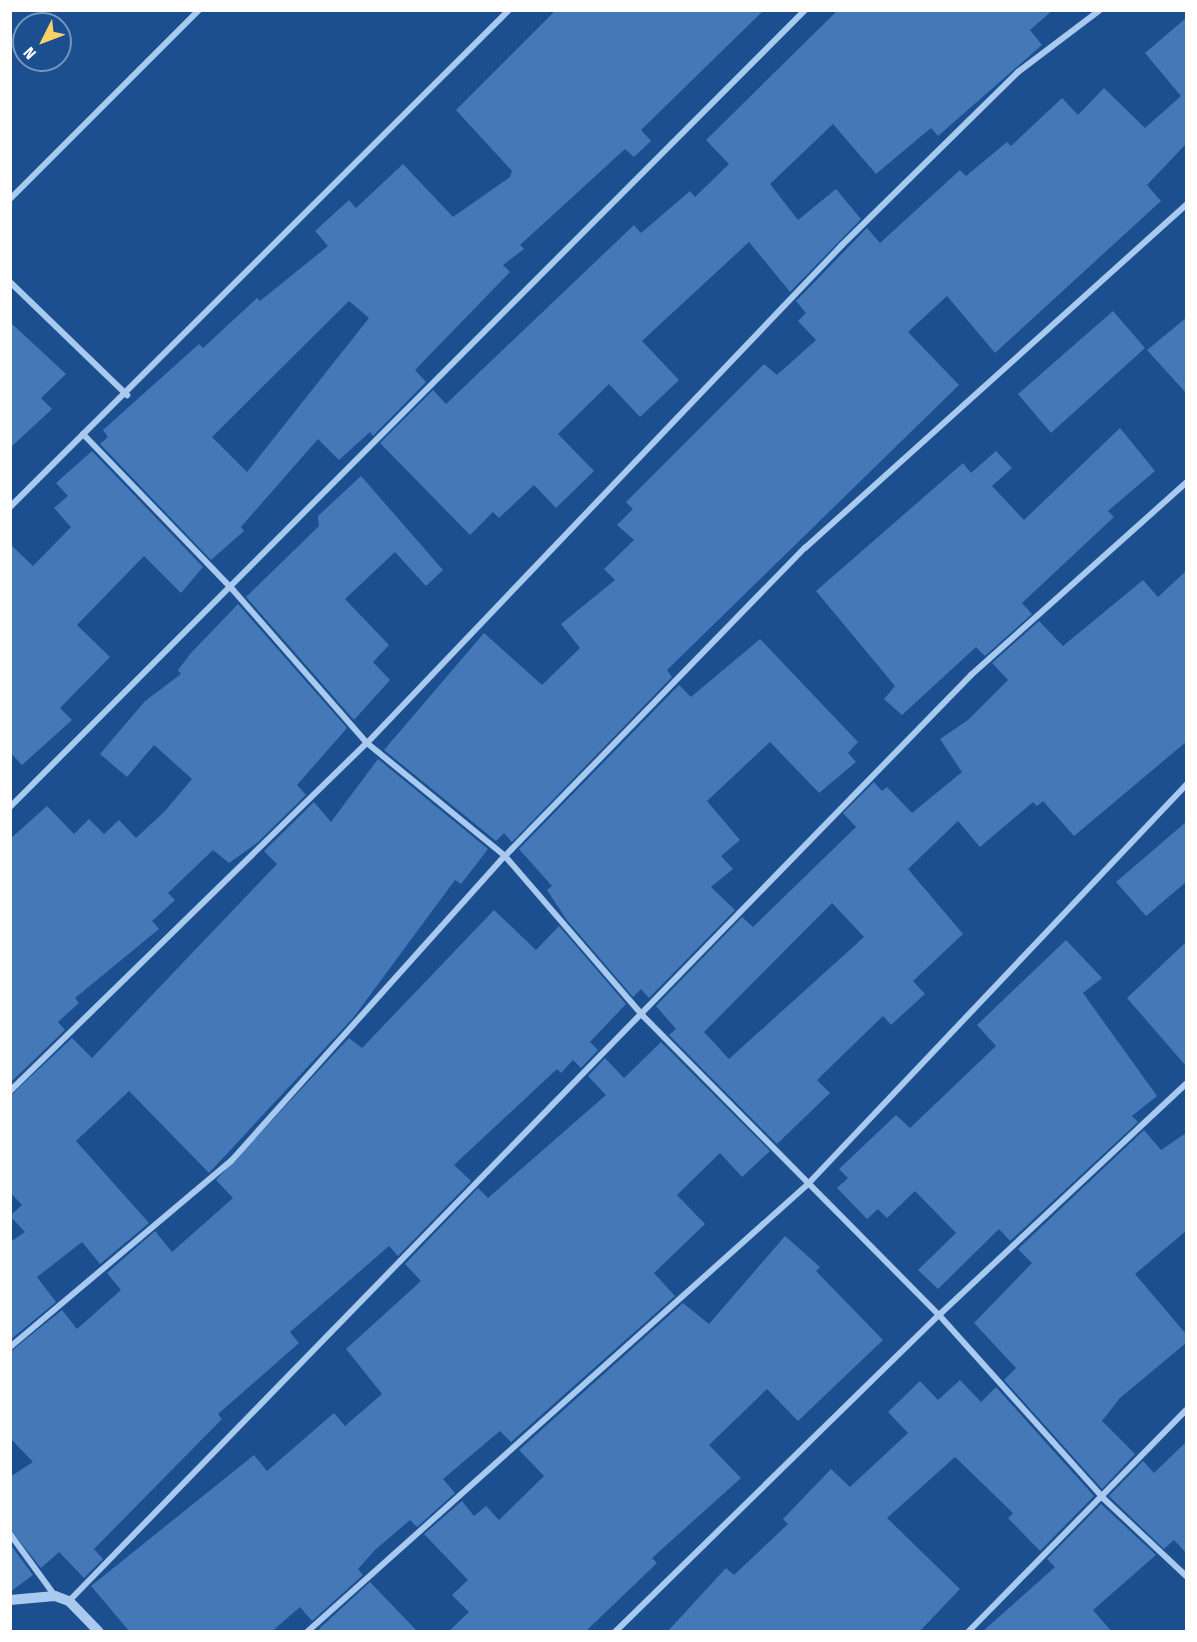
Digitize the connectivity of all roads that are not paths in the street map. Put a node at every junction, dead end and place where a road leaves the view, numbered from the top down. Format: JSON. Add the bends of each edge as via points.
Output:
{"nodes":[{"id":1,"x":199,"y":10,"type":"edge"},
{"id":2,"x":509,"y":10,"type":"edge"},
{"id":3,"x":805,"y":10,"type":"edge"},
{"id":4,"x":1100,"y":10,"type":"edge"},
{"id":5,"x":10,"y":199,"type":"edge"},
{"id":6,"x":1186,"y":205,"type":"edge"},
{"id":7,"x":10,"y":282,"type":"edge"},
{"id":8,"x":127,"y":395,"type":"junction"},
{"id":9,"x":83,"y":434,"type":"junction"},
{"id":10,"x":1186,"y":483,"type":"edge"},
{"id":11,"x":10,"y":507,"type":"edge"},
{"id":12,"x":233,"y":590,"type":"junction"},
{"id":13,"x":367,"y":743,"type":"junction"},
{"id":14,"x":1186,"y":785,"type":"edge"},
{"id":15,"x":10,"y":807,"type":"edge"},
{"id":16,"x":505,"y":856,"type":"junction"},
{"id":17,"x":644,"y":1016,"type":"junction"},
{"id":18,"x":1186,"y":1084,"type":"edge"},
{"id":19,"x":10,"y":1092,"type":"edge"},
{"id":20,"x":807,"y":1185,"type":"junction"},
{"id":21,"x":939,"y":1315,"type":"junction"},
{"id":22,"x":10,"y":1347,"type":"edge"},
{"id":23,"x":1186,"y":1410,"type":"edge"},
{"id":24,"x":1103,"y":1498,"type":"junction"},
{"id":25,"x":10,"y":1534,"type":"edge"},
{"id":26,"x":1186,"y":1576,"type":"edge"},
{"id":27,"x":55,"y":1596,"type":"junction"},
{"id":28,"x":10,"y":1600,"type":"edge"},
{"id":29,"x":69,"y":1601,"type":"junction"},
{"id":30,"x":99,"y":1632,"type":"edge"},
{"id":31,"x":307,"y":1632,"type":"edge"},
{"id":32,"x":615,"y":1632,"type":"edge"},
{"id":33,"x":968,"y":1632,"type":"edge"}],
"edges":[{"from":1,"to":5,"type":"street"},
{"from":2,"to":8,"type":"street"},
{"from":3,"to":12,"type":"street"},
{"from":4,"to":13,"type":"street","via":[[1018,72],[842,245]]},
{"from":6,"to":16,"type":"street","via":[[805,548]]},
{"from":7,"to":8,"type":"street"},
{"from":8,"to":9,"type":"street"},
{"from":9,"to":11,"type":"street"},
{"from":9,"to":12,"type":"street"},
{"from":10,"to":17,"type":"street","via":[[971,675]]},
{"from":12,"to":13,"type":"street"},
{"from":12,"to":15,"type":"street"},
{"from":13,"to":16,"type":"street"},
{"from":13,"to":19,"type":"street"},
{"from":14,"to":20,"type":"street"},
{"from":16,"to":17,"type":"street"},
{"from":16,"to":22,"type":"street","via":[[231,1161]]},
{"from":17,"to":20,"type":"street"},
{"from":17,"to":29,"type":"street"},
{"from":18,"to":21,"type":"street"},
{"from":20,"to":21,"type":"street"},
{"from":20,"to":31,"type":"street"},
{"from":21,"to":24,"type":"street"},
{"from":21,"to":32,"type":"street"},
{"from":23,"to":24,"type":"street"},
{"from":24,"to":26,"type":"street"},
{"from":24,"to":33,"type":"street"},
{"from":25,"to":27,"type":"street"},
{"from":27,"to":28,"type":"street"},
{"from":27,"to":29,"type":"street"},
{"from":29,"to":30,"type":"street"}]}
